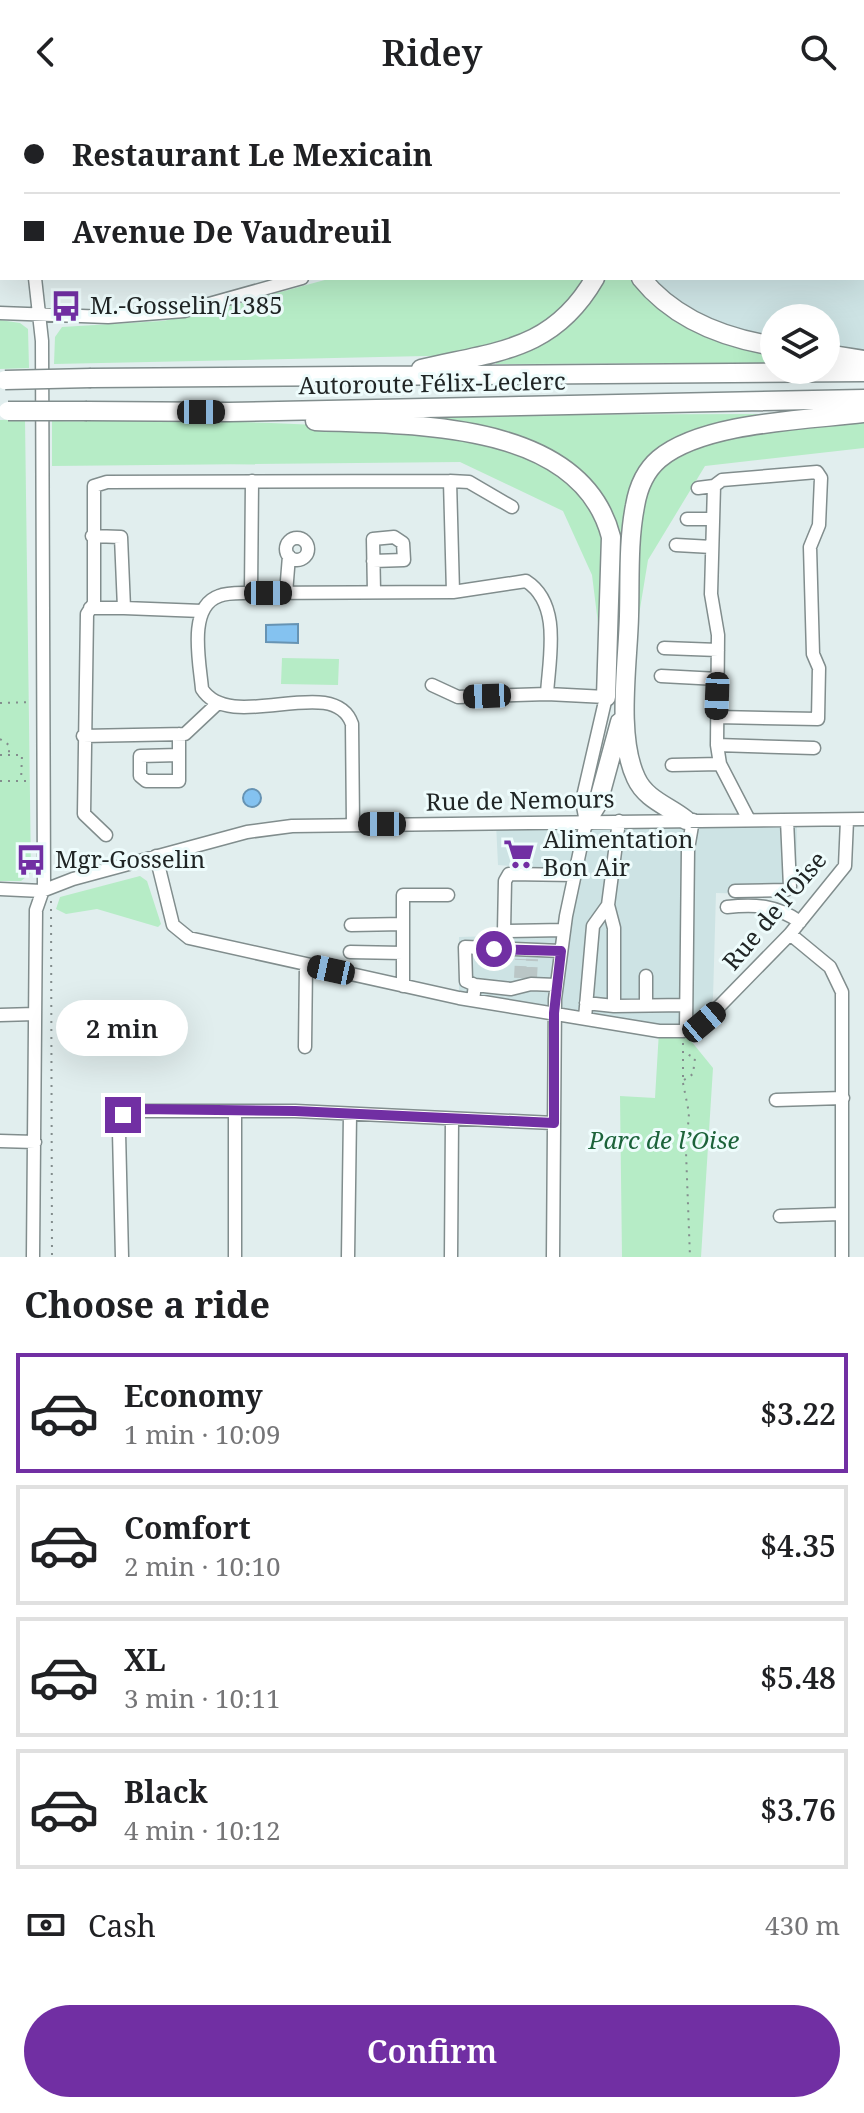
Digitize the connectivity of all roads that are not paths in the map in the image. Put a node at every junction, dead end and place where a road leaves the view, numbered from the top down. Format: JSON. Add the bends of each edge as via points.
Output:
{"nodes":[{"id":1,"x":35,"y":280,"type":"edge"},
{"id":2,"x":295,"y":280,"type":"edge"},
{"id":3,"x":594,"y":280,"type":"edge"},
{"id":4,"x":643,"y":280,"type":"edge"},
{"id":5,"x":0,"y":313,"type":"edge"},
{"id":6,"x":40,"y":315,"type":"junction"},
{"id":7,"x":760,"y":343,"type":"edge"},
{"id":8,"x":840,"y":356,"type":"edge"},
{"id":9,"x":864,"y":360,"type":"edge"},
{"id":10,"x":864,"y":372,"type":"edge"},
{"id":11,"x":389,"y":377,"type":"junction"},
{"id":12,"x":2,"y":380,"type":"edge"},
{"id":13,"x":864,"y":399,"type":"edge"},
{"id":14,"x":4,"y":411,"type":"edge"},
{"id":15,"x":229,"y":412,"type":"junction"},
{"id":16,"x":864,"y":413,"type":"edge"},
{"id":17,"x":252,"y":481,"type":"junction"},
{"id":18,"x":450,"y":481,"type":"junction"},
{"id":19,"x":714,"y":486,"type":"junction"},
{"id":20,"x":698,"y":488,"type":"dead end"},
{"id":21,"x":512,"y":507,"type":"dead end"},
{"id":22,"x":687,"y":519,"type":"dead end"},
{"id":23,"x":711,"y":519,"type":"junction"},
{"id":24,"x":92,"y":536,"type":"junction"},
{"id":25,"x":676,"y":545,"type":"dead end"},
{"id":26,"x":712,"y":547,"type":"junction"},
{"id":27,"x":289,"y":556,"type":"dead end"},
{"id":28,"x":373,"y":561,"type":"dead end"},
{"id":29,"x":374,"y":592,"type":"junction"},
{"id":30,"x":453,"y":592,"type":"junction"},
{"id":31,"x":251,"y":593,"type":"junction"},
{"id":32,"x":286,"y":593,"type":"junction"},
{"id":33,"x":90,"y":608,"type":"junction"},
{"id":34,"x":124,"y":608,"type":"junction"},
{"id":35,"x":202,"y":611,"type":"junction"},
{"id":36,"x":664,"y":648,"type":"dead end"},
{"id":37,"x":718,"y":650,"type":"junction"},
{"id":38,"x":661,"y":676,"type":"dead end"},
{"id":39,"x":718,"y":679,"type":"junction"},
{"id":40,"x":432,"y":685,"type":"dead end"},
{"id":41,"x":547,"y":694,"type":"junction"},
{"id":42,"x":626,"y":696,"type":"junction"},
{"id":43,"x":606,"y":697,"type":"junction"},
{"id":44,"x":218,"y":703,"type":"junction"},
{"id":45,"x":717,"y":717,"type":"junction"},
{"id":46,"x":179,"y":734,"type":"junction"},
{"id":47,"x":83,"y":736,"type":"junction"},
{"id":48,"x":717,"y":745,"type":"junction"},
{"id":49,"x":814,"y":748,"type":"dead end"},
{"id":50,"x":179,"y":755,"type":"dead end"},
{"id":51,"x":720,"y":764,"type":"junction"},
{"id":52,"x":672,"y":765,"type":"dead end"},
{"id":53,"x":864,"y":819,"type":"edge"},
{"id":54,"x":690,"y":820,"type":"junction"},
{"id":55,"x":749,"y":820,"type":"junction"},
{"id":56,"x":787,"y":820,"type":"junction"},
{"id":57,"x":847,"y":820,"type":"junction"},
{"id":58,"x":619,"y":821,"type":"junction"},
{"id":59,"x":586,"y":822,"type":"junction"},
{"id":60,"x":353,"y":824,"type":"junction"},
{"id":61,"x":106,"y":835,"type":"dead end"},
{"id":62,"x":156,"y":856,"type":"junction"},
{"id":63,"x":575,"y":875,"type":"junction"},
{"id":64,"x":0,"y":889,"type":"edge"},
{"id":65,"x":45,"y":890,"type":"junction"},
{"id":66,"x":735,"y":891,"type":"dead end"},
{"id":67,"x":448,"y":895,"type":"dead end"},
{"id":68,"x":608,"y":905,"type":"junction"},
{"id":69,"x":727,"y":907,"type":"dead end"},
{"id":70,"x":800,"y":922,"type":"junction"},
{"id":71,"x":403,"y":924,"type":"junction"},
{"id":72,"x":351,"y":925,"type":"dead end"},
{"id":73,"x":564,"y":930,"type":"junction"},
{"id":74,"x":790,"y":934,"type":"junction"},
{"id":75,"x":561,"y":951,"type":"junction"},
{"id":76,"x":350,"y":952,"type":"dead end"},
{"id":77,"x":403,"y":953,"type":"junction"},
{"id":78,"x":306,"y":965,"type":"junction"},
{"id":79,"x":646,"y":976,"type":"dead end"},
{"id":80,"x":523,"y":983,"type":"junction"},
{"id":81,"x":475,"y":985,"type":"junction"},
{"id":82,"x":556,"y":985,"type":"junction"},
{"id":83,"x":403,"y":986,"type":"junction"},
{"id":84,"x":473,"y":1000,"type":"junction"},
{"id":85,"x":586,"y":1003,"type":"junction"},
{"id":86,"x":509,"y":1005,"type":"junction"},
{"id":87,"x":646,"y":1005,"type":"junction"},
{"id":88,"x":686,"y":1005,"type":"junction"},
{"id":89,"x":614,"y":1006,"type":"junction"},
{"id":90,"x":554,"y":1013,"type":"junction"},
{"id":91,"x":35,"y":1014,"type":"junction"},
{"id":92,"x":0,"y":1015,"type":"edge"},
{"id":93,"x":585,"y":1018,"type":"junction"},
{"id":94,"x":685,"y":1030,"type":"junction"},
{"id":95,"x":305,"y":1047,"type":"dead end"},
{"id":96,"x":843,"y":1098,"type":"junction"},
{"id":97,"x":776,"y":1100,"type":"dead end"},
{"id":98,"x":235,"y":1111,"type":"junction"},
{"id":99,"x":350,"y":1115,"type":"junction"},
{"id":100,"x":452,"y":1119,"type":"junction"},
{"id":101,"x":554,"y":1123,"type":"junction"},
{"id":102,"x":0,"y":1141,"type":"edge"},
{"id":103,"x":35,"y":1142,"type":"junction"},
{"id":104,"x":840,"y":1214,"type":"junction"},
{"id":105,"x":780,"y":1216,"type":"dead end"},
{"id":106,"x":33,"y":1257,"type":"edge"},
{"id":107,"x":122,"y":1257,"type":"edge"},
{"id":108,"x":235,"y":1257,"type":"edge"},
{"id":109,"x":348,"y":1257,"type":"edge"},
{"id":110,"x":451,"y":1257,"type":"edge"},
{"id":111,"x":553,"y":1257,"type":"edge"},
{"id":112,"x":842,"y":1257,"type":"edge"}],
"edges":[{"from":1,"to":6,"type":"street"},
{"from":2,"to":6,"type":"street","via":[[184,311]]},
{"from":3,"to":11,"type":"highway","via":[[562,323],[536,339]]},
{"from":4,"to":7,"type":"highway","via":[[698,323]]},
{"from":5,"to":6,"type":"street"},
{"from":6,"to":65,"type":"street"},
{"from":8,"to":9,"type":"highway"},
{"from":10,"to":11,"type":"highway","name":"Autoroute Félix-Leclerc"},
{"from":11,"to":12,"type":"highway","name":"Autoroute Félix-Leclerc","bridge":true},
{"from":13,"to":15,"type":"highway","name":"Autoroute Félix-Leclerc"},
{"from":14,"to":15,"type":"highway","name":"Autoroute Félix-Leclerc","bridge":true},
{"from":15,"to":43,"type":"highway","via":[[460,432],[532,451],[564,469],[599,503],[611,537]]},
{"from":16,"to":42,"type":"highway","via":[[715,432],[678,445],[645,474],[631,537]]},
{"from":17,"to":18,"type":"street"},
{"from":17,"to":24,"type":"street","via":[[94,486]]},
{"from":17,"to":31,"type":"street"},
{"from":18,"to":21,"type":"street","via":[[469,482]]},
{"from":18,"to":30,"type":"street"},
{"from":19,"to":20,"type":"street"},
{"from":19,"to":23,"type":"street"},
{"from":19,"to":45,"type":"street","via":[[722,480],[810,471],[821,478],[819,525],[810,547],[818,719]]},
{"from":22,"to":23,"type":"street"},
{"from":23,"to":26,"type":"street"},
{"from":24,"to":33,"type":"street"},
{"from":24,"to":34,"type":"street","via":[[121,537]]},
{"from":25,"to":26,"type":"street"},
{"from":26,"to":37,"type":"street"},
{"from":27,"to":32,"type":"street"},
{"from":28,"to":29,"type":"street"},
{"from":29,"to":30,"type":"street"},
{"from":29,"to":32,"type":"street"},
{"from":30,"to":41,"type":"street","via":[[526,581],[544,596],[550,631]]},
{"from":31,"to":32,"type":"street"},
{"from":31,"to":35,"type":"street","via":[[220,595]]},
{"from":33,"to":34,"type":"street"},
{"from":33,"to":47,"type":"street"},
{"from":34,"to":35,"type":"street"},
{"from":35,"to":44,"type":"street","via":[[202,689]]},
{"from":36,"to":37,"type":"street"},
{"from":37,"to":39,"type":"street"},
{"from":38,"to":39,"type":"street"},
{"from":39,"to":45,"type":"street"},
{"from":40,"to":41,"type":"street","via":[[458,697]]},
{"from":41,"to":43,"type":"street"},
{"from":42,"to":54,"type":"highway","via":[[629,752],[637,782],[649,797]]},
{"from":42,"to":59,"type":"highway","via":[[598,803]]},
{"from":43,"to":59,"type":"street","via":[[582,801]]},
{"from":44,"to":46,"type":"street","via":[[202,721]]},
{"from":44,"to":60,"type":"street","via":[[333,703],[342,708],[352,724]]},
{"from":45,"to":48,"type":"street"},
{"from":46,"to":47,"type":"street"},
{"from":46,"to":50,"type":"street"},
{"from":47,"to":61,"type":"street","via":[[84,814]]},
{"from":48,"to":49,"type":"street"},
{"from":48,"to":51,"type":"street"},
{"from":51,"to":52,"type":"street"},
{"from":51,"to":55,"type":"street"},
{"from":53,"to":57,"type":"street","name":"Rue de Nemours"},
{"from":54,"to":55,"type":"street","name":"Rue de Nemours"},
{"from":54,"to":58,"type":"street","name":"Rue de Nemours"},
{"from":54,"to":88,"type":"street"},
{"from":55,"to":56,"type":"street","name":"Rue de Nemours"},
{"from":56,"to":57,"type":"street","name":"Rue de Nemours"},
{"from":56,"to":66,"type":"street","via":[[790,887]]},
{"from":57,"to":70,"type":"street","name":"Rue de l'Oise","via":[[845,866]]},
{"from":58,"to":59,"type":"street","name":"Rue de Nemours"},
{"from":58,"to":68,"type":"street"},
{"from":59,"to":60,"type":"street","name":"Rue de Nemours"},
{"from":59,"to":63,"type":"street"},
{"from":60,"to":62,"type":"street","name":"Rue de Nemours","via":[[247,832]]},
{"from":62,"to":65,"type":"street","name":"Rue de Nemours"},
{"from":62,"to":78,"type":"street","via":[[179,933]]},
{"from":63,"to":73,"type":"street"},
{"from":63,"to":73,"type":"street","via":[[509,874],[505,881],[504,931]]},
{"from":64,"to":65,"type":"street","name":"Rue de Nemours"},
{"from":65,"to":91,"type":"street","via":[[36,910]]},
{"from":67,"to":71,"type":"street","via":[[403,895]]},
{"from":68,"to":85,"type":"street","via":[[593,926]]},
{"from":68,"to":89,"type":"street","via":[[614,928]]},
{"from":69,"to":70,"type":"street","via":[[753,904],[784,911]]},
{"from":70,"to":74,"type":"street","name":"Rue de l'Oise"},
{"from":71,"to":72,"type":"street"},
{"from":71,"to":77,"type":"street"},
{"from":73,"to":75,"type":"street"},
{"from":74,"to":94,"type":"street","name":"Rue de l'Oise","via":[[726,1003]]},
{"from":74,"to":96,"type":"street","via":[[830,967],[842,992]]},
{"from":75,"to":81,"type":"street","via":[[527,954],[465,947],[466,981]]},
{"from":75,"to":82,"type":"street"},
{"from":76,"to":77,"type":"street"},
{"from":77,"to":83,"type":"street"},
{"from":78,"to":83,"type":"street"},
{"from":78,"to":95,"type":"street"},
{"from":79,"to":87,"type":"street"},
{"from":80,"to":81,"type":"street"},
{"from":80,"to":82,"type":"street"},
{"from":80,"to":86,"type":"street"},
{"from":81,"to":84,"type":"street"},
{"from":82,"to":90,"type":"street"},
{"from":83,"to":84,"type":"street"},
{"from":84,"to":86,"type":"street"},
{"from":85,"to":89,"type":"street"},
{"from":85,"to":93,"type":"street"},
{"from":86,"to":90,"type":"street"},
{"from":87,"to":88,"type":"street"},
{"from":87,"to":89,"type":"street"},
{"from":88,"to":94,"type":"street"},
{"from":90,"to":93,"type":"street"},
{"from":90,"to":101,"type":"street"},
{"from":91,"to":92,"type":"street"},
{"from":91,"to":103,"type":"street"},
{"from":93,"to":94,"type":"street","via":[[659,1031]]},
{"from":96,"to":97,"type":"street"},
{"from":96,"to":104,"type":"street"},
{"from":98,"to":99,"type":"street"},
{"from":98,"to":107,"type":"street","via":[[139,1109],[123,1115]]},
{"from":98,"to":108,"type":"street"},
{"from":99,"to":100,"type":"street"},
{"from":99,"to":109,"type":"street"},
{"from":100,"to":101,"type":"street"},
{"from":100,"to":110,"type":"street"},
{"from":101,"to":111,"type":"street"},
{"from":102,"to":103,"type":"street"},
{"from":103,"to":106,"type":"street"},
{"from":104,"to":105,"type":"street"},
{"from":104,"to":112,"type":"street"}]}
